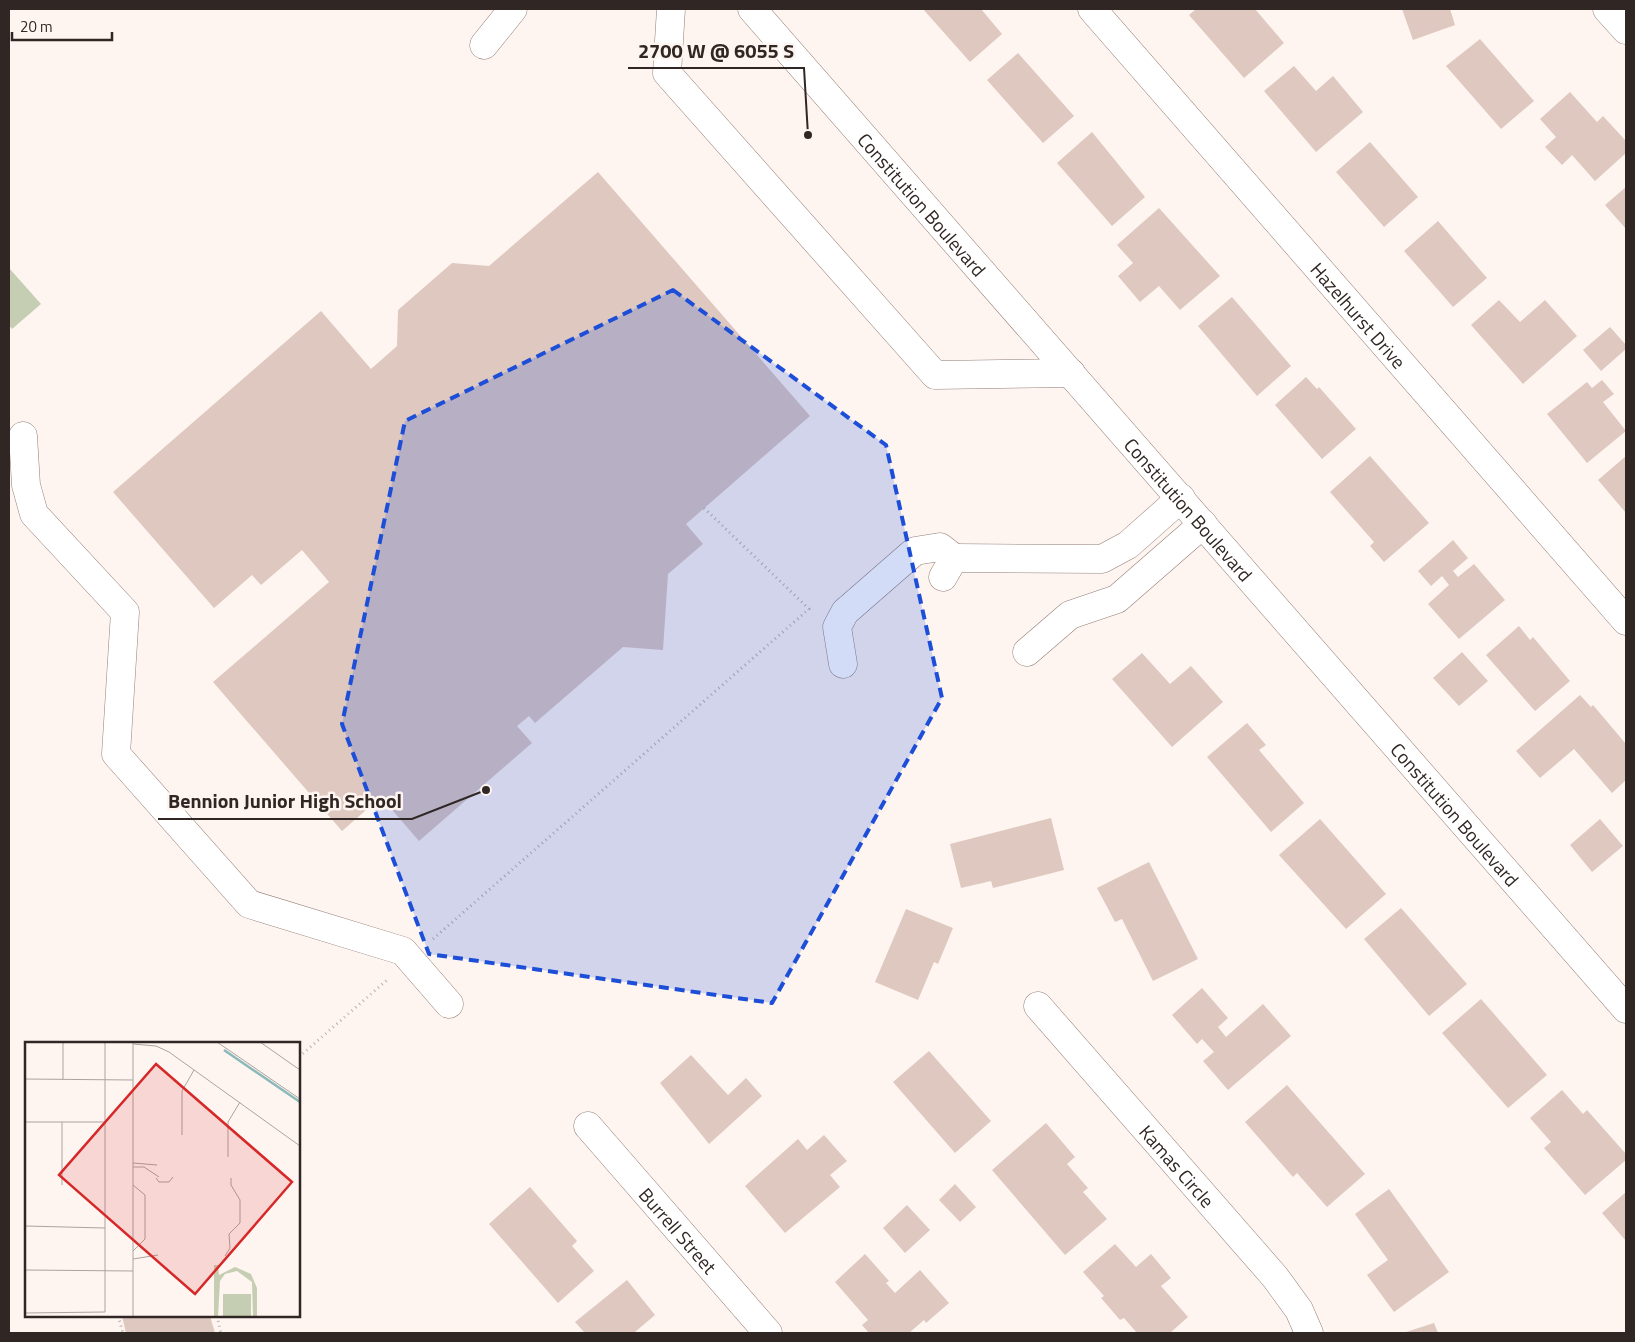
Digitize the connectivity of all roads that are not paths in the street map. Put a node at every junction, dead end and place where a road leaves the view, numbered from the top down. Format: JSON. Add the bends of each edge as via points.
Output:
{"nodes":[{"id":1,"x":513,"y":9,"type":"edge"},
{"id":2,"x":671,"y":9,"type":"edge"},
{"id":3,"x":752,"y":9,"type":"edge"},
{"id":4,"x":1092,"y":9,"type":"edge"},
{"id":5,"x":1607,"y":9,"type":"edge"},
{"id":6,"x":1626,"y":30,"type":"edge"},
{"id":7,"x":484,"y":45,"type":"dead end"},
{"id":8,"x":1071,"y":373,"type":"junction"},
{"id":9,"x":24,"y":436,"type":"dead end"},
{"id":10,"x":1181,"y":498,"type":"junction"},
{"id":11,"x":1203,"y":524,"type":"junction"},
{"id":12,"x":1626,"y":622,"type":"edge"},
{"id":13,"x":1027,"y":652,"type":"dead end"},
{"id":14,"x":843,"y":664,"type":"dead end"},
{"id":15,"x":449,"y":1004,"type":"dead end"},
{"id":16,"x":1038,"y":1006,"type":"dead end"},
{"id":17,"x":1626,"y":1009,"type":"edge"},
{"id":18,"x":588,"y":1126,"type":"dead end"},
{"id":19,"x":768,"y":1333,"type":"edge"},
{"id":20,"x":1309,"y":1333,"type":"edge"}],
"edges":[{"from":1,"to":7,"type":"street"},
{"from":2,"to":8,"type":"street","via":[[667,73],[935,375]]},
{"from":3,"to":8,"type":"street","name":"Constitution Boulevard"},
{"from":4,"to":12,"type":"street","name":"Hazelhurst Drive"},
{"from":5,"to":6,"type":"street"},
{"from":8,"to":10,"type":"street","name":"Constitution Boulevard"},
{"from":9,"to":15,"type":"street","via":[[26,485],[34,514],[125,612],[116,754],[249,904],[403,951]]},
{"from":10,"to":11,"type":"street","name":"Constitution Boulevard"},
{"from":10,"to":14,"type":"street","via":[[1128,545],[1102,560],[949,568],[940,547],[915,551],[845,612],[837,627]]},
{"from":11,"to":13,"type":"street","via":[[1117,599],[1070,615]]},
{"from":11,"to":17,"type":"street","name":"Constitution Boulevard"},
{"from":16,"to":20,"type":"street","name":"Kamas Circle","via":[[1275,1277],[1299,1310]]},
{"from":18,"to":19,"type":"street","name":"Burrell Street"}]}
